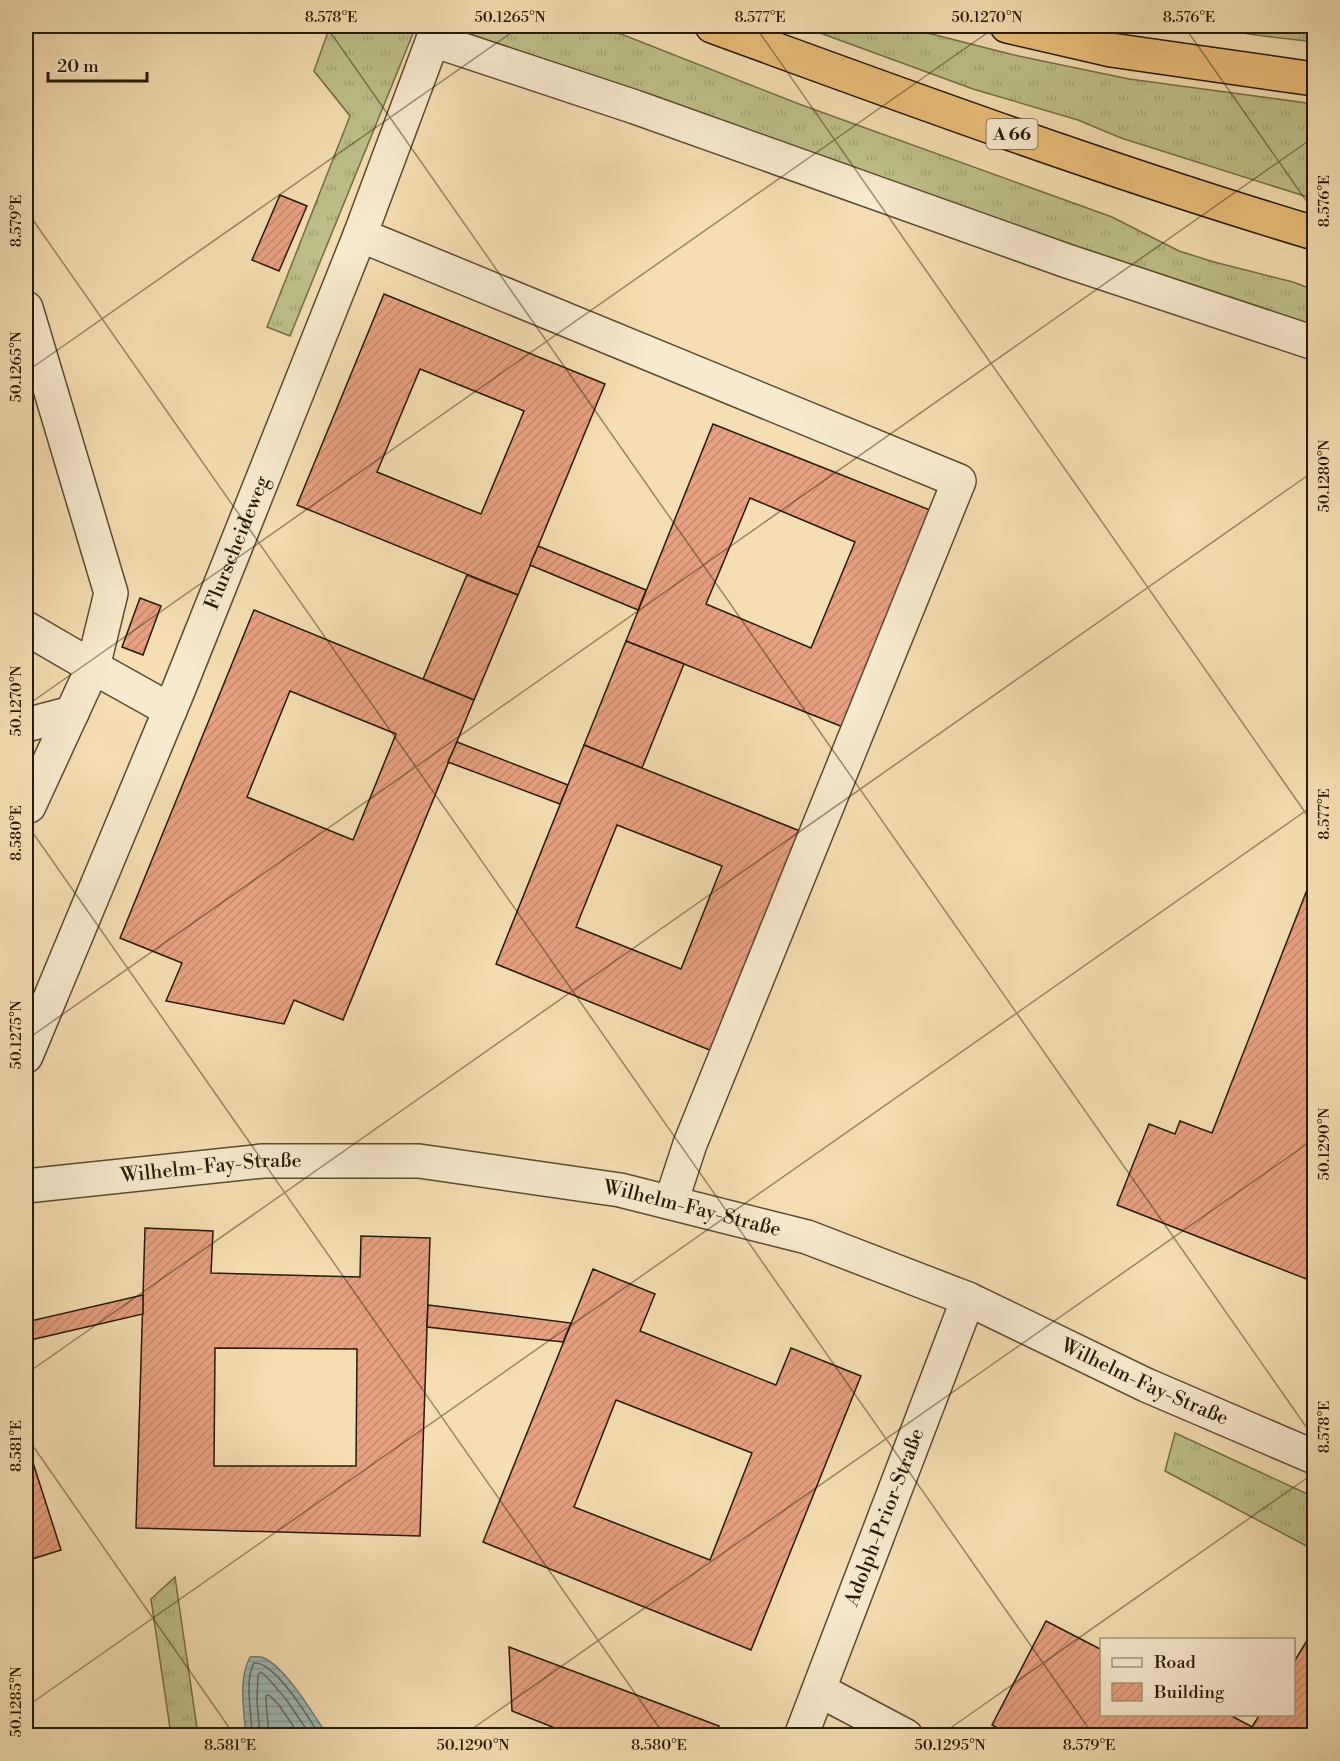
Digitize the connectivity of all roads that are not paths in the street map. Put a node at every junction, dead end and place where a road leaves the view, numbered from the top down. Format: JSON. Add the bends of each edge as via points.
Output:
{"nodes":[{"id":1,"x":712,"y":26,"type":"edge"},
{"id":2,"x":1007,"y":26,"type":"edge"},
{"id":3,"x":436,"y":33,"type":"edge"},
{"id":4,"x":1314,"y":79,"type":"edge"},
{"id":5,"x":1314,"y":233,"type":"edge"},
{"id":6,"x":360,"y":235,"type":"junction"},
{"id":7,"x":26,"y":308,"type":"edge"},
{"id":8,"x":1314,"y":343,"type":"edge"},
{"id":9,"x":26,"y":628,"type":"edge"},
{"id":10,"x":93,"y":667,"type":"junction"},
{"id":11,"x":170,"y":710,"type":"junction"},
{"id":12,"x":72,"y":713,"type":"junction"},
{"id":13,"x":26,"y":725,"type":"edge"},
{"id":14,"x":26,"y":807,"type":"edge"},
{"id":15,"x":26,"y":1056,"type":"edge"},
{"id":16,"x":26,"y":1186,"type":"edge"},
{"id":17,"x":671,"y":1202,"type":"junction"},
{"id":18,"x":968,"y":1299,"type":"junction"},
{"id":19,"x":1314,"y":1458,"type":"edge"},
{"id":20,"x":819,"y":1690,"type":"junction"},
{"id":21,"x":899,"y":1734,"type":"edge"},
{"id":22,"x":801,"y":1736,"type":"edge"}],
"edges":[{"from":1,"to":5,"type":"highway","number":"A 66","via":[[976,122]]},
{"from":2,"to":4,"type":"highway","via":[[1111,50]]},
{"from":3,"to":6,"type":"street","name":"Flurscheideweg"},
{"from":3,"to":8,"type":"street","via":[[1067,261]]},
{"from":6,"to":11,"type":"street","name":"Flurscheideweg"},
{"from":6,"to":17,"type":"street","via":[[958,481],[690,1144]]},
{"from":7,"to":10,"type":"street","via":[[111,593]]},
{"from":9,"to":10,"type":"street"},
{"from":10,"to":11,"type":"street"},
{"from":10,"to":12,"type":"street"},
{"from":11,"to":15,"type":"street","name":"Flurscheideweg"},
{"from":12,"to":13,"type":"street"},
{"from":12,"to":14,"type":"street"},
{"from":16,"to":17,"type":"street","name":"Wilhelm-Fay-Straße","via":[[263,1161],[419,1161],[620,1190]]},
{"from":17,"to":18,"type":"street","name":"Wilhelm-Fay-Straße","via":[[807,1237]]},
{"from":18,"to":19,"type":"street","name":"Wilhelm-Fay-Straße","via":[[1146,1385]]},
{"from":18,"to":20,"type":"street","name":"Adolph-Prior-Straße"},
{"from":20,"to":21,"type":"street"},
{"from":20,"to":22,"type":"street","name":"Adolph-Prior-Straße"}]}
